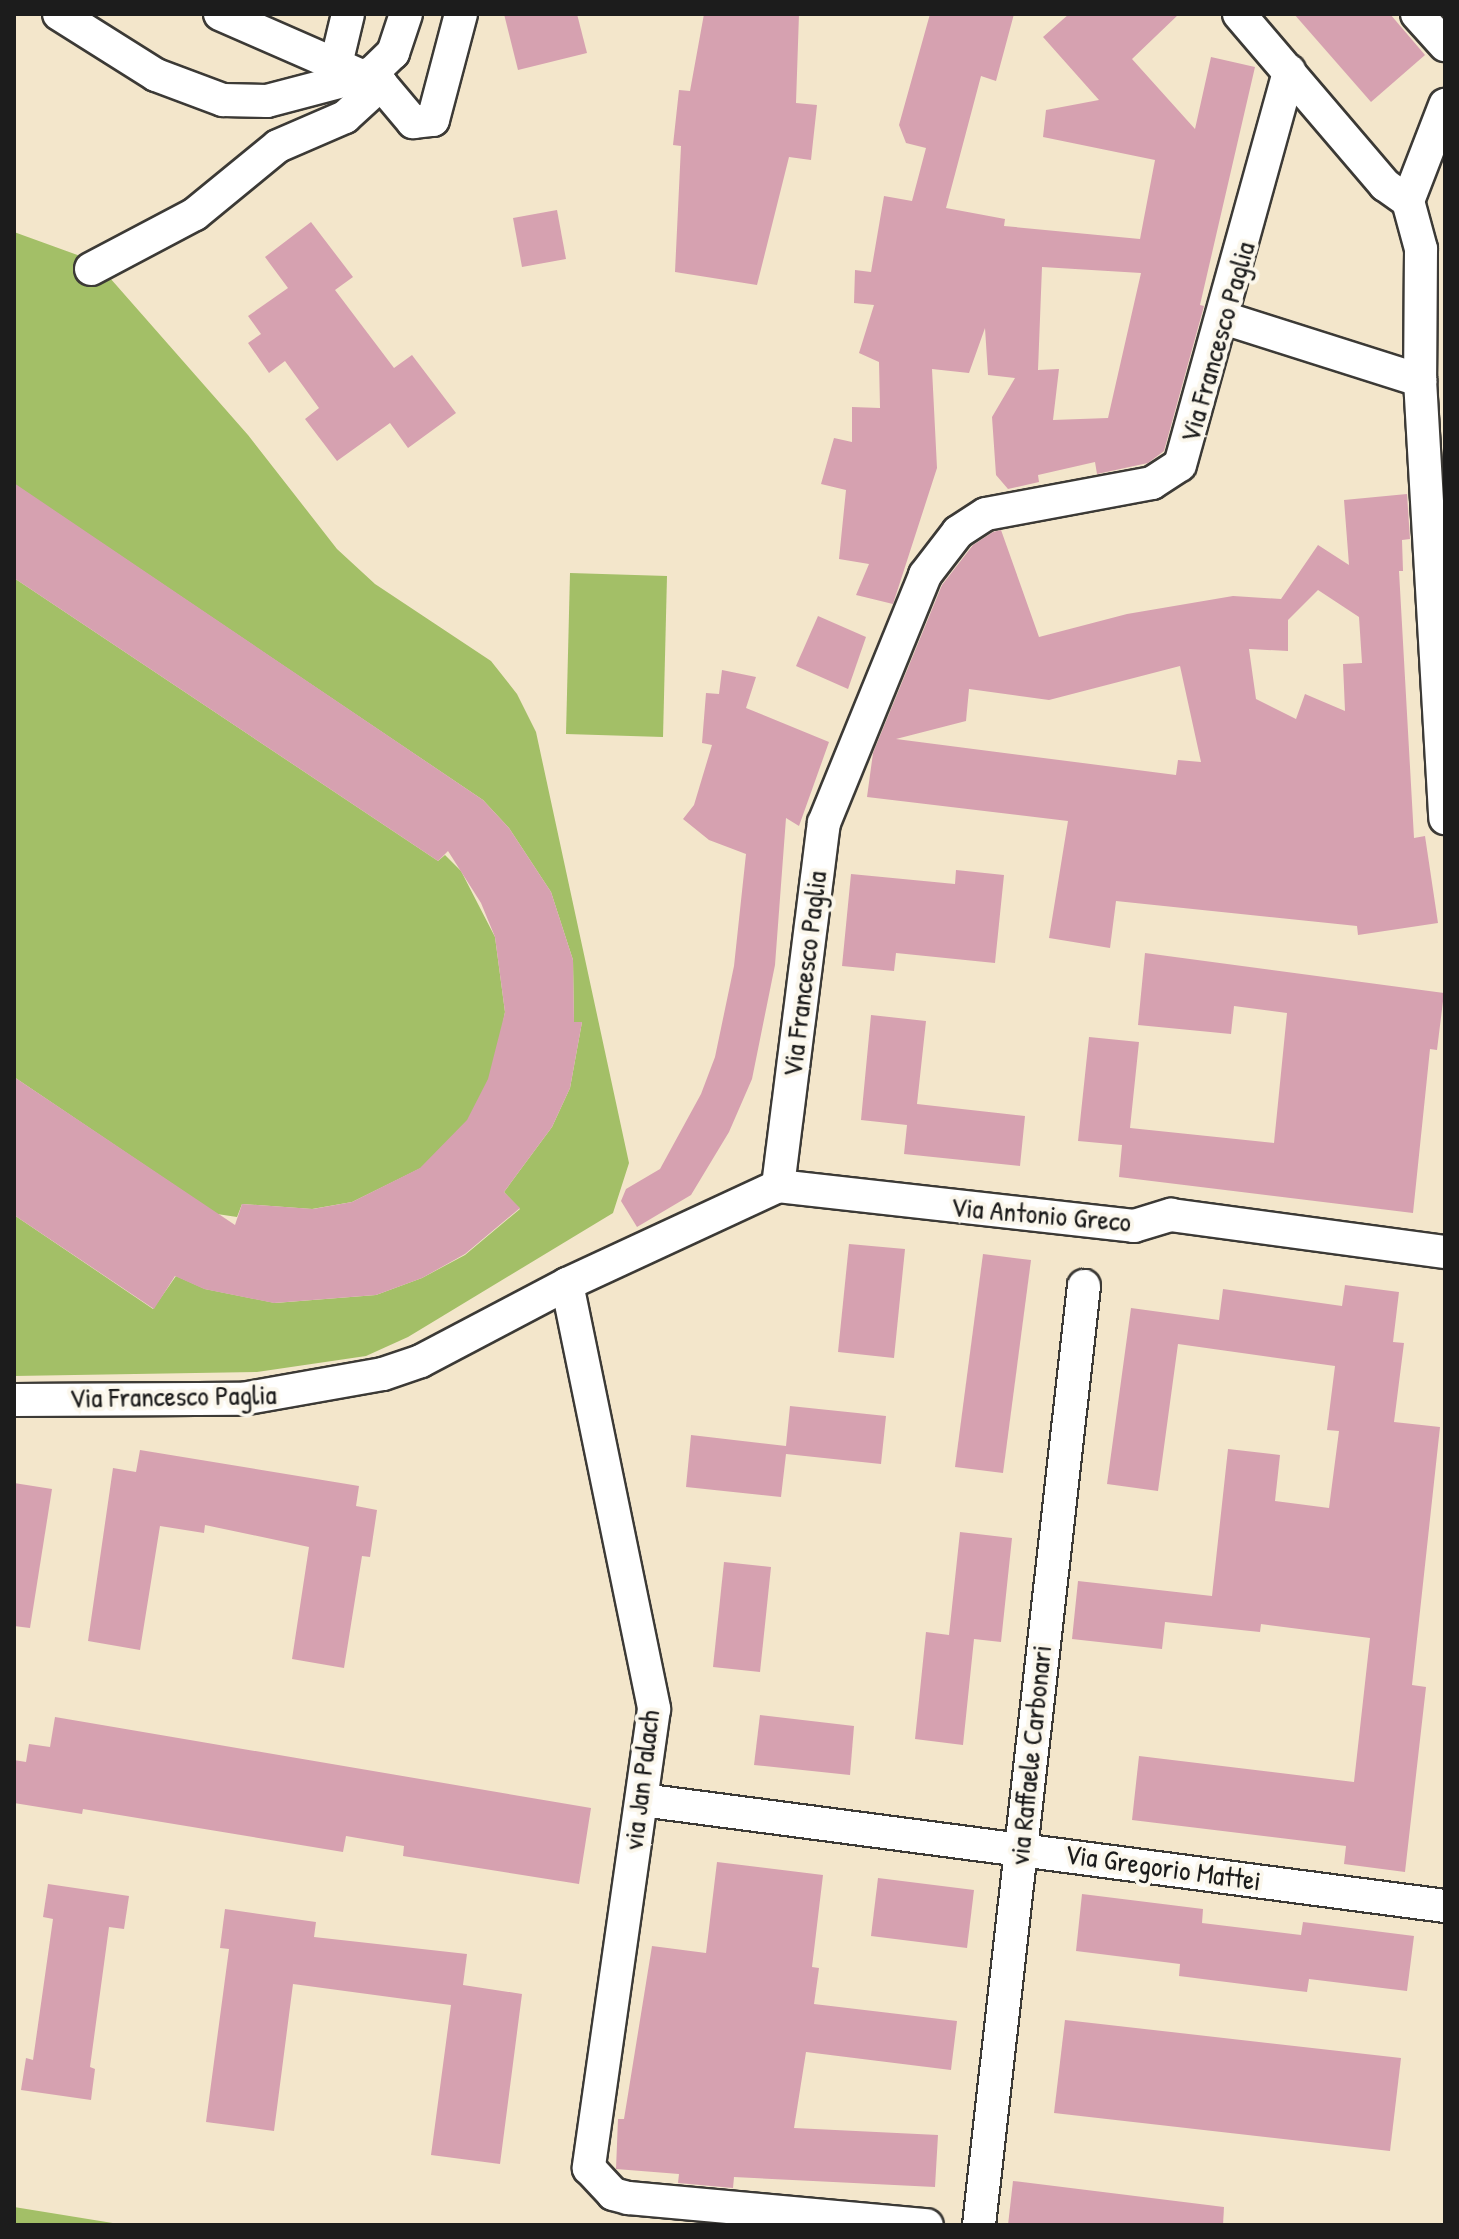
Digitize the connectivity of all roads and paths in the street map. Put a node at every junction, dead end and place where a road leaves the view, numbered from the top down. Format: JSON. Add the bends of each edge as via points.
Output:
{"nodes":[{"id":1,"x":59,"y":14,"type":"edge"},
{"id":2,"x":220,"y":14,"type":"edge"},
{"id":3,"x":348,"y":14,"type":"edge"},
{"id":4,"x":406,"y":14,"type":"edge"},
{"id":5,"x":461,"y":14,"type":"edge"},
{"id":6,"x":1239,"y":14,"type":"edge"},
{"id":7,"x":1417,"y":14,"type":"edge"},
{"id":8,"x":1445,"y":45,"type":"edge"},
{"id":9,"x":1289,"y":71,"type":"junction"},
{"id":10,"x":363,"y":74,"type":"junction"},
{"id":11,"x":1445,"y":105,"type":"edge"},
{"id":12,"x":1408,"y":201,"type":"junction"},
{"id":13,"x":91,"y":269,"type":"dead end"},
{"id":14,"x":1224,"y":318,"type":"junction"},
{"id":15,"x":1420,"y":380,"type":"junction"},
{"id":16,"x":1445,"y":818,"type":"edge"},
{"id":17,"x":778,"y":1186,"type":"junction"},
{"id":18,"x":1445,"y":1252,"type":"edge"},
{"id":19,"x":567,"y":1284,"type":"junction"},
{"id":20,"x":1084,"y":1286,"type":"dead end"},
{"id":21,"x":14,"y":1400,"type":"edge"},
{"id":22,"x":642,"y":1800,"type":"junction"},
{"id":23,"x":1020,"y":1848,"type":"junction"},
{"id":24,"x":1445,"y":1906,"type":"edge"},
{"id":25,"x":927,"y":2225,"type":"edge"},
{"id":26,"x":979,"y":2225,"type":"edge"}],
"edges":[{"from":1,"to":10,"type":"street","via":[[156,75],[223,100],[267,101]]},
{"from":2,"to":10,"type":"street"},
{"from":3,"to":10,"type":"street"},
{"from":4,"to":10,"type":"street","via":[[393,53]]},
{"from":5,"to":10,"type":"street","via":[[437,113],[427,125],[413,122]]},
{"from":6,"to":9,"type":"street"},
{"from":7,"to":8,"type":"street"},
{"from":9,"to":12,"type":"street","via":[[1385,185]]},
{"from":9,"to":14,"type":"street","name":"Via Francesco Paglia"},
{"from":10,"to":13,"type":"street","via":[[345,117],[258,160],[195,214]]},
{"from":11,"to":12,"type":"street"},
{"from":12,"to":15,"type":"street","via":[[1421,249]]},
{"from":14,"to":15,"type":"street"},
{"from":14,"to":17,"type":"street","name":"Via Francesco Paglia","via":[[1186,453],[1171,474],[1152,483],[986,514],[958,532],[925,575],[824,823]]},
{"from":15,"to":16,"type":"street"},
{"from":17,"to":18,"type":"street","name":"Via Antonio Greco","via":[[1134,1226],[1171,1215]]},
{"from":17,"to":19,"type":"street","name":"Via Francesco Paglia"},
{"from":19,"to":21,"type":"street","name":"Via Francesco Paglia","via":[[421,1361],[383,1374],[242,1399]]},
{"from":19,"to":22,"type":"street","name":"via Jan Palach","via":[[654,1709]]},
{"from":20,"to":23,"type":"street","name":"via Raffaele Carbonari"},
{"from":22,"to":23,"type":"street","name":"Via Gregorio Mattei"},
{"from":22,"to":25,"type":"street","name":"via Jan Palach","via":[[587,2154],[598,2182],[628,2198]]},
{"from":23,"to":24,"type":"street","name":"Via Gregorio Mattei"},
{"from":23,"to":26,"type":"street","name":"via Raffaele Carbonari"}]}
